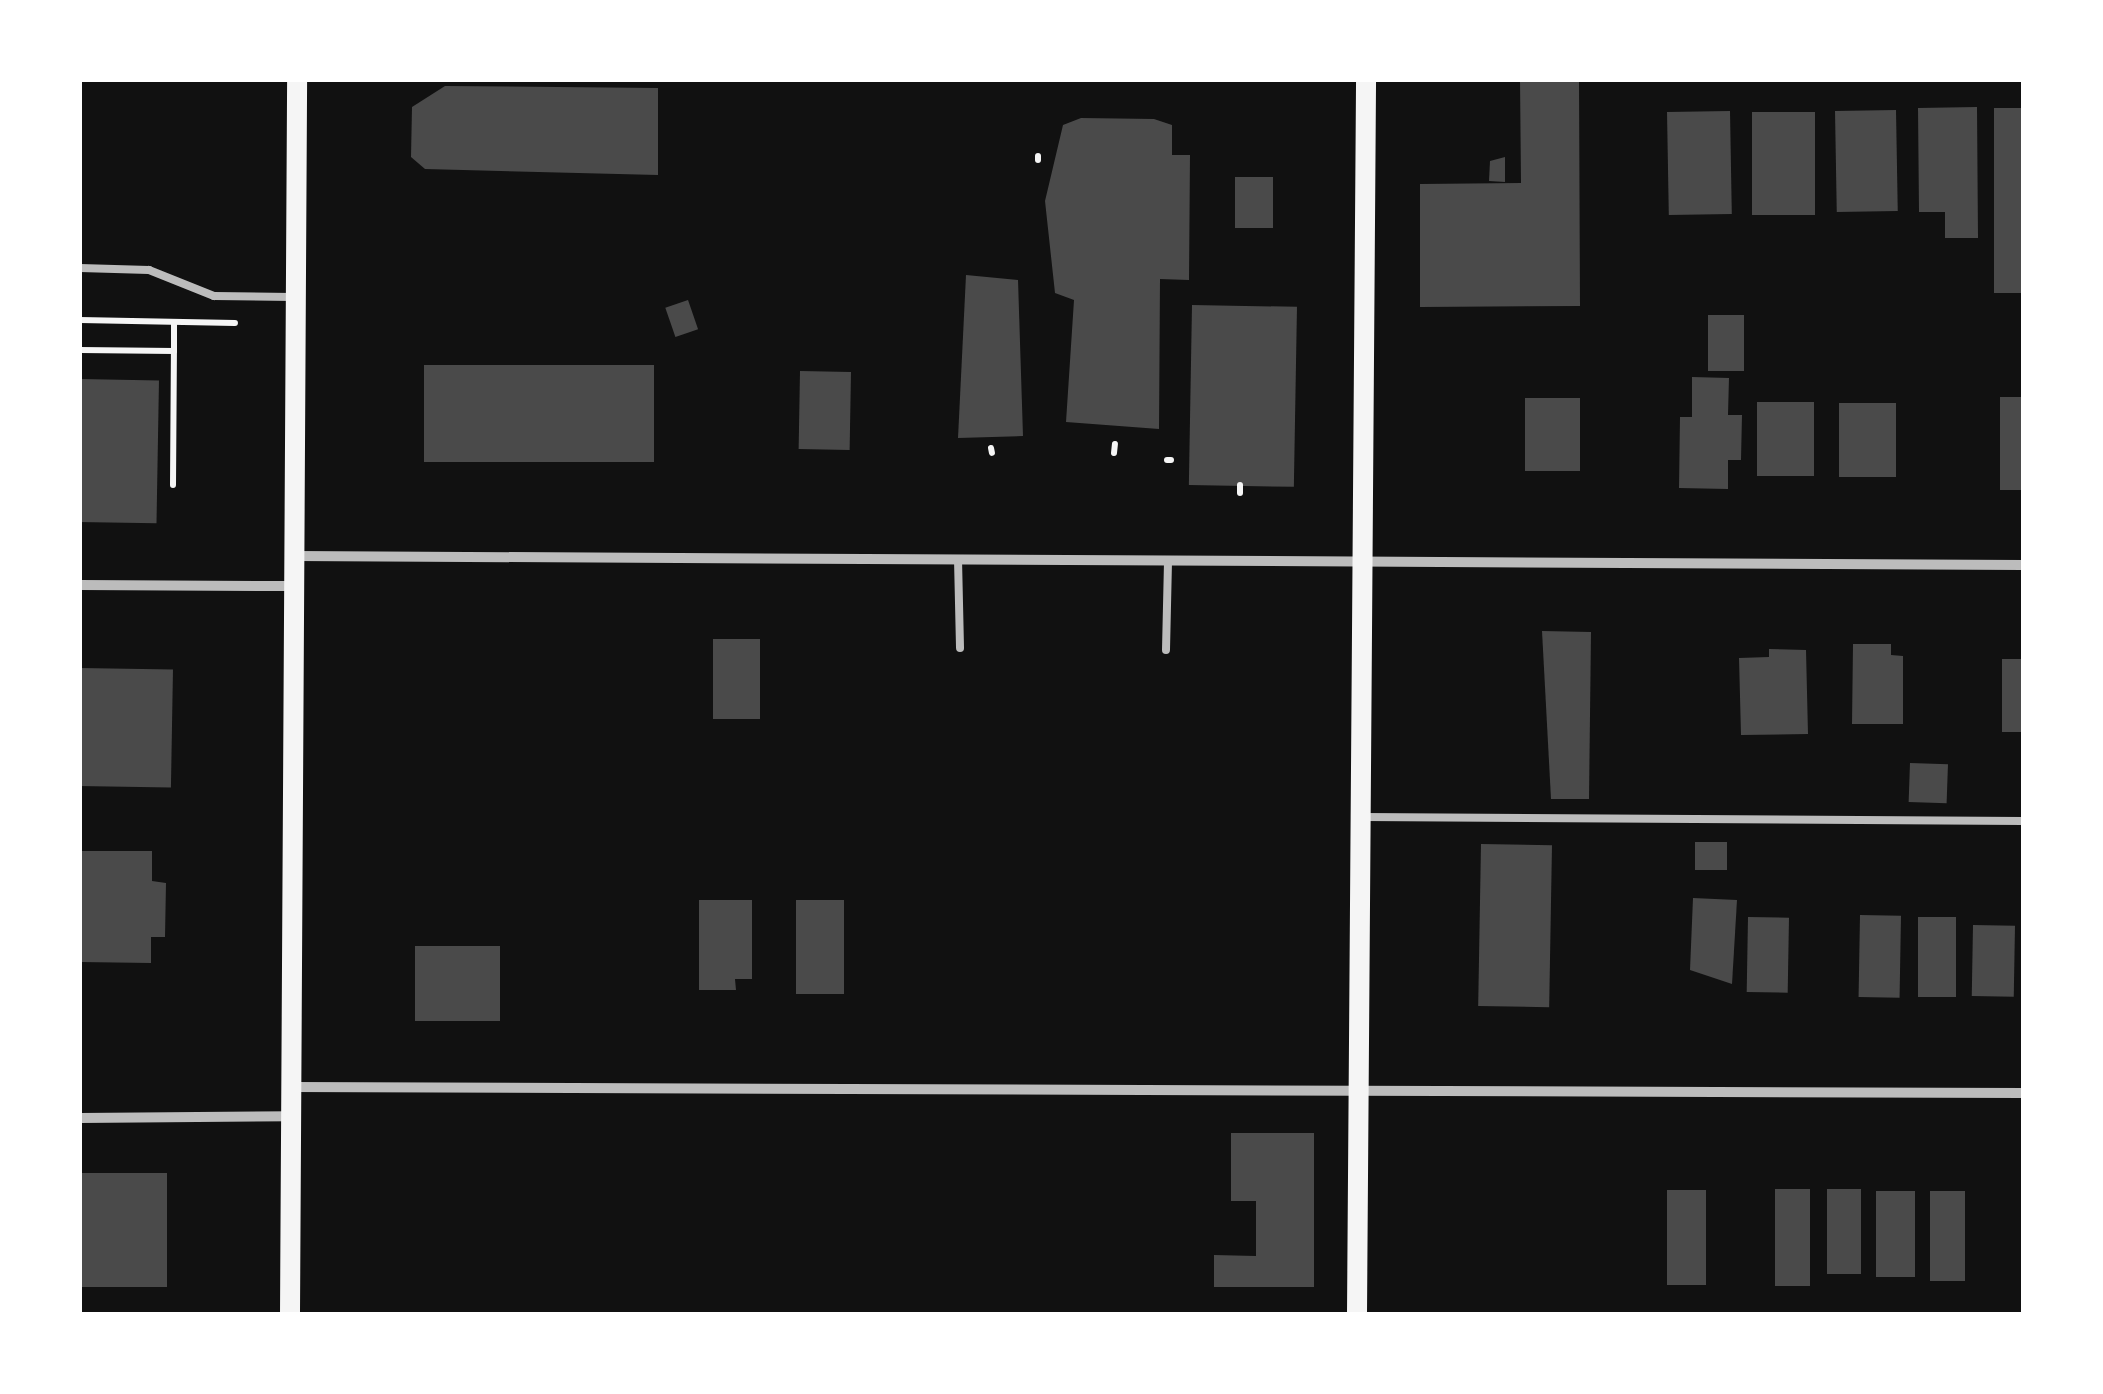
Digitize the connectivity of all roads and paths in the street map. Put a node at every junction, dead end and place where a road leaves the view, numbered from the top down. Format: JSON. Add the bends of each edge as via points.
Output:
{"nodes":[{"id":1,"x":297,"y":80,"type":"edge"},
{"id":2,"x":1366,"y":80,"type":"edge"},
{"id":3,"x":80,"y":268,"type":"edge"},
{"id":4,"x":296,"y":297,"type":"junction"},
{"id":5,"x":80,"y":320,"type":"edge"},
{"id":6,"x":174,"y":322,"type":"junction"},
{"id":7,"x":236,"y":323,"type":"dead end"},
{"id":8,"x":80,"y":350,"type":"edge"},
{"id":9,"x":174,"y":350,"type":"junction"},
{"id":10,"x":1114,"y":444,"type":"dead end"},
{"id":11,"x":1114,"y":453,"type":"dead end"},
{"id":12,"x":173,"y":485,"type":"dead end"},
{"id":13,"x":295,"y":556,"type":"junction"},
{"id":14,"x":958,"y":560,"type":"junction"},
{"id":15,"x":1168,"y":561,"type":"junction"},
{"id":16,"x":1363,"y":562,"type":"junction"},
{"id":17,"x":2023,"y":565,"type":"edge"},
{"id":18,"x":80,"y":585,"type":"edge"},
{"id":19,"x":294,"y":586,"type":"junction"},
{"id":20,"x":960,"y":648,"type":"dead end"},
{"id":21,"x":1166,"y":650,"type":"dead end"},
{"id":22,"x":1362,"y":818,"type":"junction"},
{"id":23,"x":2023,"y":820,"type":"edge"},
{"id":24,"x":292,"y":1087,"type":"junction"},
{"id":25,"x":1360,"y":1090,"type":"junction"},
{"id":26,"x":2023,"y":1092,"type":"edge"},
{"id":27,"x":292,"y":1116,"type":"junction"},
{"id":28,"x":80,"y":1118,"type":"edge"},
{"id":29,"x":290,"y":1314,"type":"edge"},
{"id":30,"x":1358,"y":1314,"type":"edge"}],
"edges":[{"from":1,"to":4,"type":"main road"},
{"from":2,"to":16,"type":"main road"},
{"from":3,"to":4,"type":"lane","via":[[149,270],[214,296]]},
{"from":4,"to":13,"type":"main road"},
{"from":5,"to":6,"type":"path"},
{"from":6,"to":7,"type":"path"},
{"from":6,"to":9,"type":"path"},
{"from":8,"to":9,"type":"path"},
{"from":9,"to":12,"type":"path"},
{"from":10,"to":11,"type":"path"},
{"from":13,"to":14,"type":"street"},
{"from":13,"to":19,"type":"main road"},
{"from":14,"to":15,"type":"street"},
{"from":14,"to":20,"type":"lane"},
{"from":15,"to":16,"type":"street"},
{"from":15,"to":21,"type":"lane"},
{"from":16,"to":17,"type":"street"},
{"from":16,"to":22,"type":"main road"},
{"from":18,"to":19,"type":"street"},
{"from":19,"to":24,"type":"main road"},
{"from":22,"to":23,"type":"lane"},
{"from":22,"to":25,"type":"main road"},
{"from":24,"to":25,"type":"street"},
{"from":24,"to":27,"type":"main road"},
{"from":25,"to":26,"type":"street"},
{"from":25,"to":30,"type":"main road"},
{"from":27,"to":28,"type":"street"},
{"from":27,"to":29,"type":"main road"}]}
